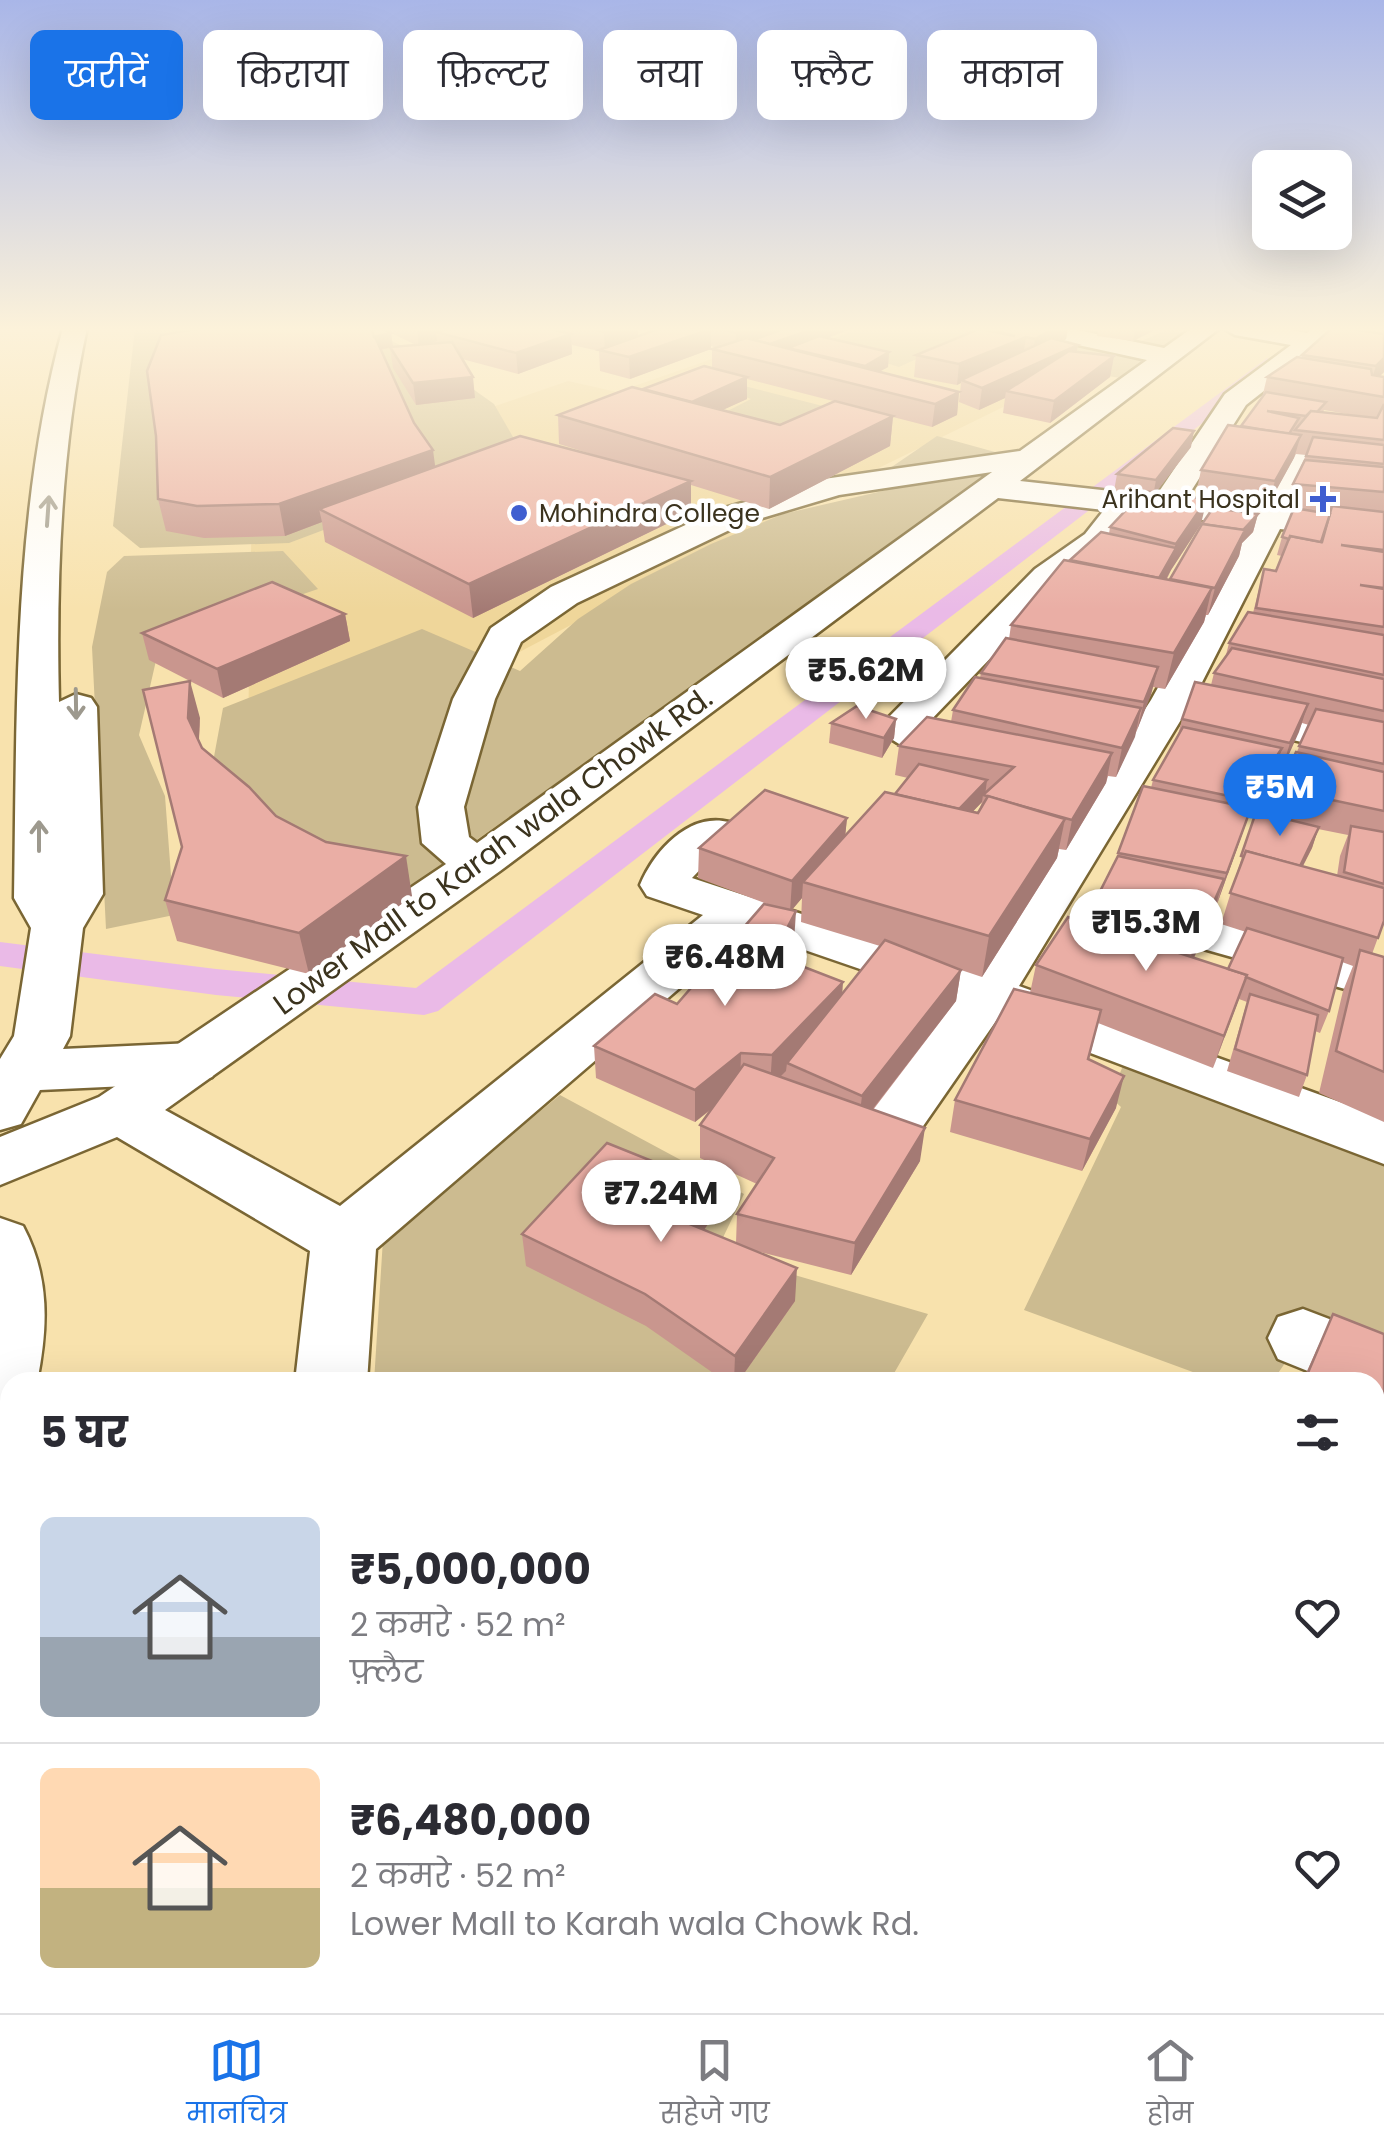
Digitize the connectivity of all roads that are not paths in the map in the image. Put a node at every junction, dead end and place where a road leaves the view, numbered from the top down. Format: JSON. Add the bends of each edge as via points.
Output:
{"nodes":[{"id":1,"x":69,"y":422,"type":"edge"},
{"id":2,"x":78,"y":422,"type":"edge"},
{"id":3,"x":1096,"y":422,"type":"edge"},
{"id":4,"x":1221,"y":422,"type":"edge"},
{"id":5,"x":1206,"y":443,"type":"junction"},
{"id":6,"x":1036,"y":477,"type":"junction"},
{"id":7,"x":677,"y":501,"type":"edge"},
{"id":8,"x":1113,"y":502,"type":"junction"},
{"id":9,"x":1164,"y":508,"type":"junction"},
{"id":10,"x":730,"y":516,"type":"junction"},
{"id":11,"x":1268,"y":520,"type":"junction"},
{"id":12,"x":1384,"y":530,"type":"edge"},
{"id":13,"x":76,"y":638,"type":"dead end"},
{"id":14,"x":76,"y":677,"type":"dead end"},
{"id":15,"x":1172,"y":700,"type":"junction"},
{"id":16,"x":1384,"y":748,"type":"edge"},
{"id":17,"x":1020,"y":762,"type":"edge"},
{"id":18,"x":712,"y":832,"type":"edge"},
{"id":19,"x":484,"y":861,"type":"junction"},
{"id":20,"x":20,"y":885,"type":"edge"},
{"id":21,"x":740,"y":910,"type":"junction"},
{"id":22,"x":1218,"y":936,"type":"dead end"},
{"id":23,"x":54,"y":949,"type":"junction"},
{"id":24,"x":1384,"y":984,"type":"edge"},
{"id":25,"x":988,"y":994,"type":"junction"},
{"id":26,"x":192,"y":1063,"type":"junction"},
{"id":27,"x":12,"y":1090,"type":"edge"},
{"id":28,"x":120,"y":1112,"type":"junction"},
{"id":29,"x":891,"y":1127,"type":"edge"},
{"id":30,"x":1384,"y":1142,"type":"edge"},
{"id":31,"x":0,"y":1162,"type":"edge"},
{"id":32,"x":344,"y":1239,"type":"junction"},
{"id":33,"x":0,"y":1244,"type":"edge"},
{"id":34,"x":1303,"y":1338,"type":"dead end"},
{"id":35,"x":1384,"y":1371,"type":"edge"},
{"id":36,"x":1,"y":1372,"type":"edge"},
{"id":37,"x":332,"y":1372,"type":"edge"}],
"edges":[{"from":20,"to":1,"type":"street","one_way":true,"via":[[38,648]]},
{"from":2,"to":13,"type":"street","via":[[85,507]]},
{"from":3,"to":6,"type":"street","name":"Lower Mall to Karah wala Chowk Rd."},
{"from":4,"to":5,"type":"street"},
{"from":5,"to":9,"type":"street"},
{"from":5,"to":11,"type":"street","via":[[1286,454]]},
{"from":6,"to":8,"type":"street"},
{"from":6,"to":10,"type":"street","via":[[983,462],[865,480]]},
{"from":6,"to":19,"type":"street","name":"Lower Mall to Karah wala Chowk Rd.","via":[[995,488]]},
{"from":7,"to":10,"type":"street"},
{"from":8,"to":9,"type":"street"},
{"from":8,"to":17,"type":"street","via":[[1097,540],[1048,578],[905,722],[910,736]]},
{"from":9,"to":11,"type":"street"},
{"from":10,"to":19,"type":"street","via":[[564,595],[505,636],[474,699],[441,807],[446,842]]},
{"from":11,"to":12,"type":"street"},
{"from":11,"to":15,"type":"street"},
{"from":14,"to":23,"type":"street","one_way":true,"via":[[78,894]]},
{"from":15,"to":16,"type":"street"},
{"from":15,"to":25,"type":"street","via":[[1102,782]]},
{"from":18,"to":21,"type":"street","via":[[672,867],[665,885]]},
{"from":19,"to":26,"type":"street","name":"Lower Mall to Karah wala Chowk Rd."},
{"from":20,"to":23,"type":"street","via":[[39,898]]},
{"from":21,"to":25,"type":"street"},
{"from":21,"to":32,"type":"street"},
{"from":22,"to":24,"type":"street"},
{"from":23,"to":27,"type":"street","via":[[42,1036]]},
{"from":25,"to":29,"type":"street"},
{"from":25,"to":30,"type":"street"},
{"from":26,"to":27,"type":"street"},
{"from":26,"to":28,"type":"street","name":"Lower Mall to Karah wala Chowk Rd."},
{"from":28,"to":31,"type":"street","name":"Lower Mall to Karah wala Chowk Rd."},
{"from":28,"to":32,"type":"street"},
{"from":32,"to":37,"type":"street"},
{"from":33,"to":36,"type":"street","via":[[10,1289]]},
{"from":34,"to":35,"type":"street"}]}
